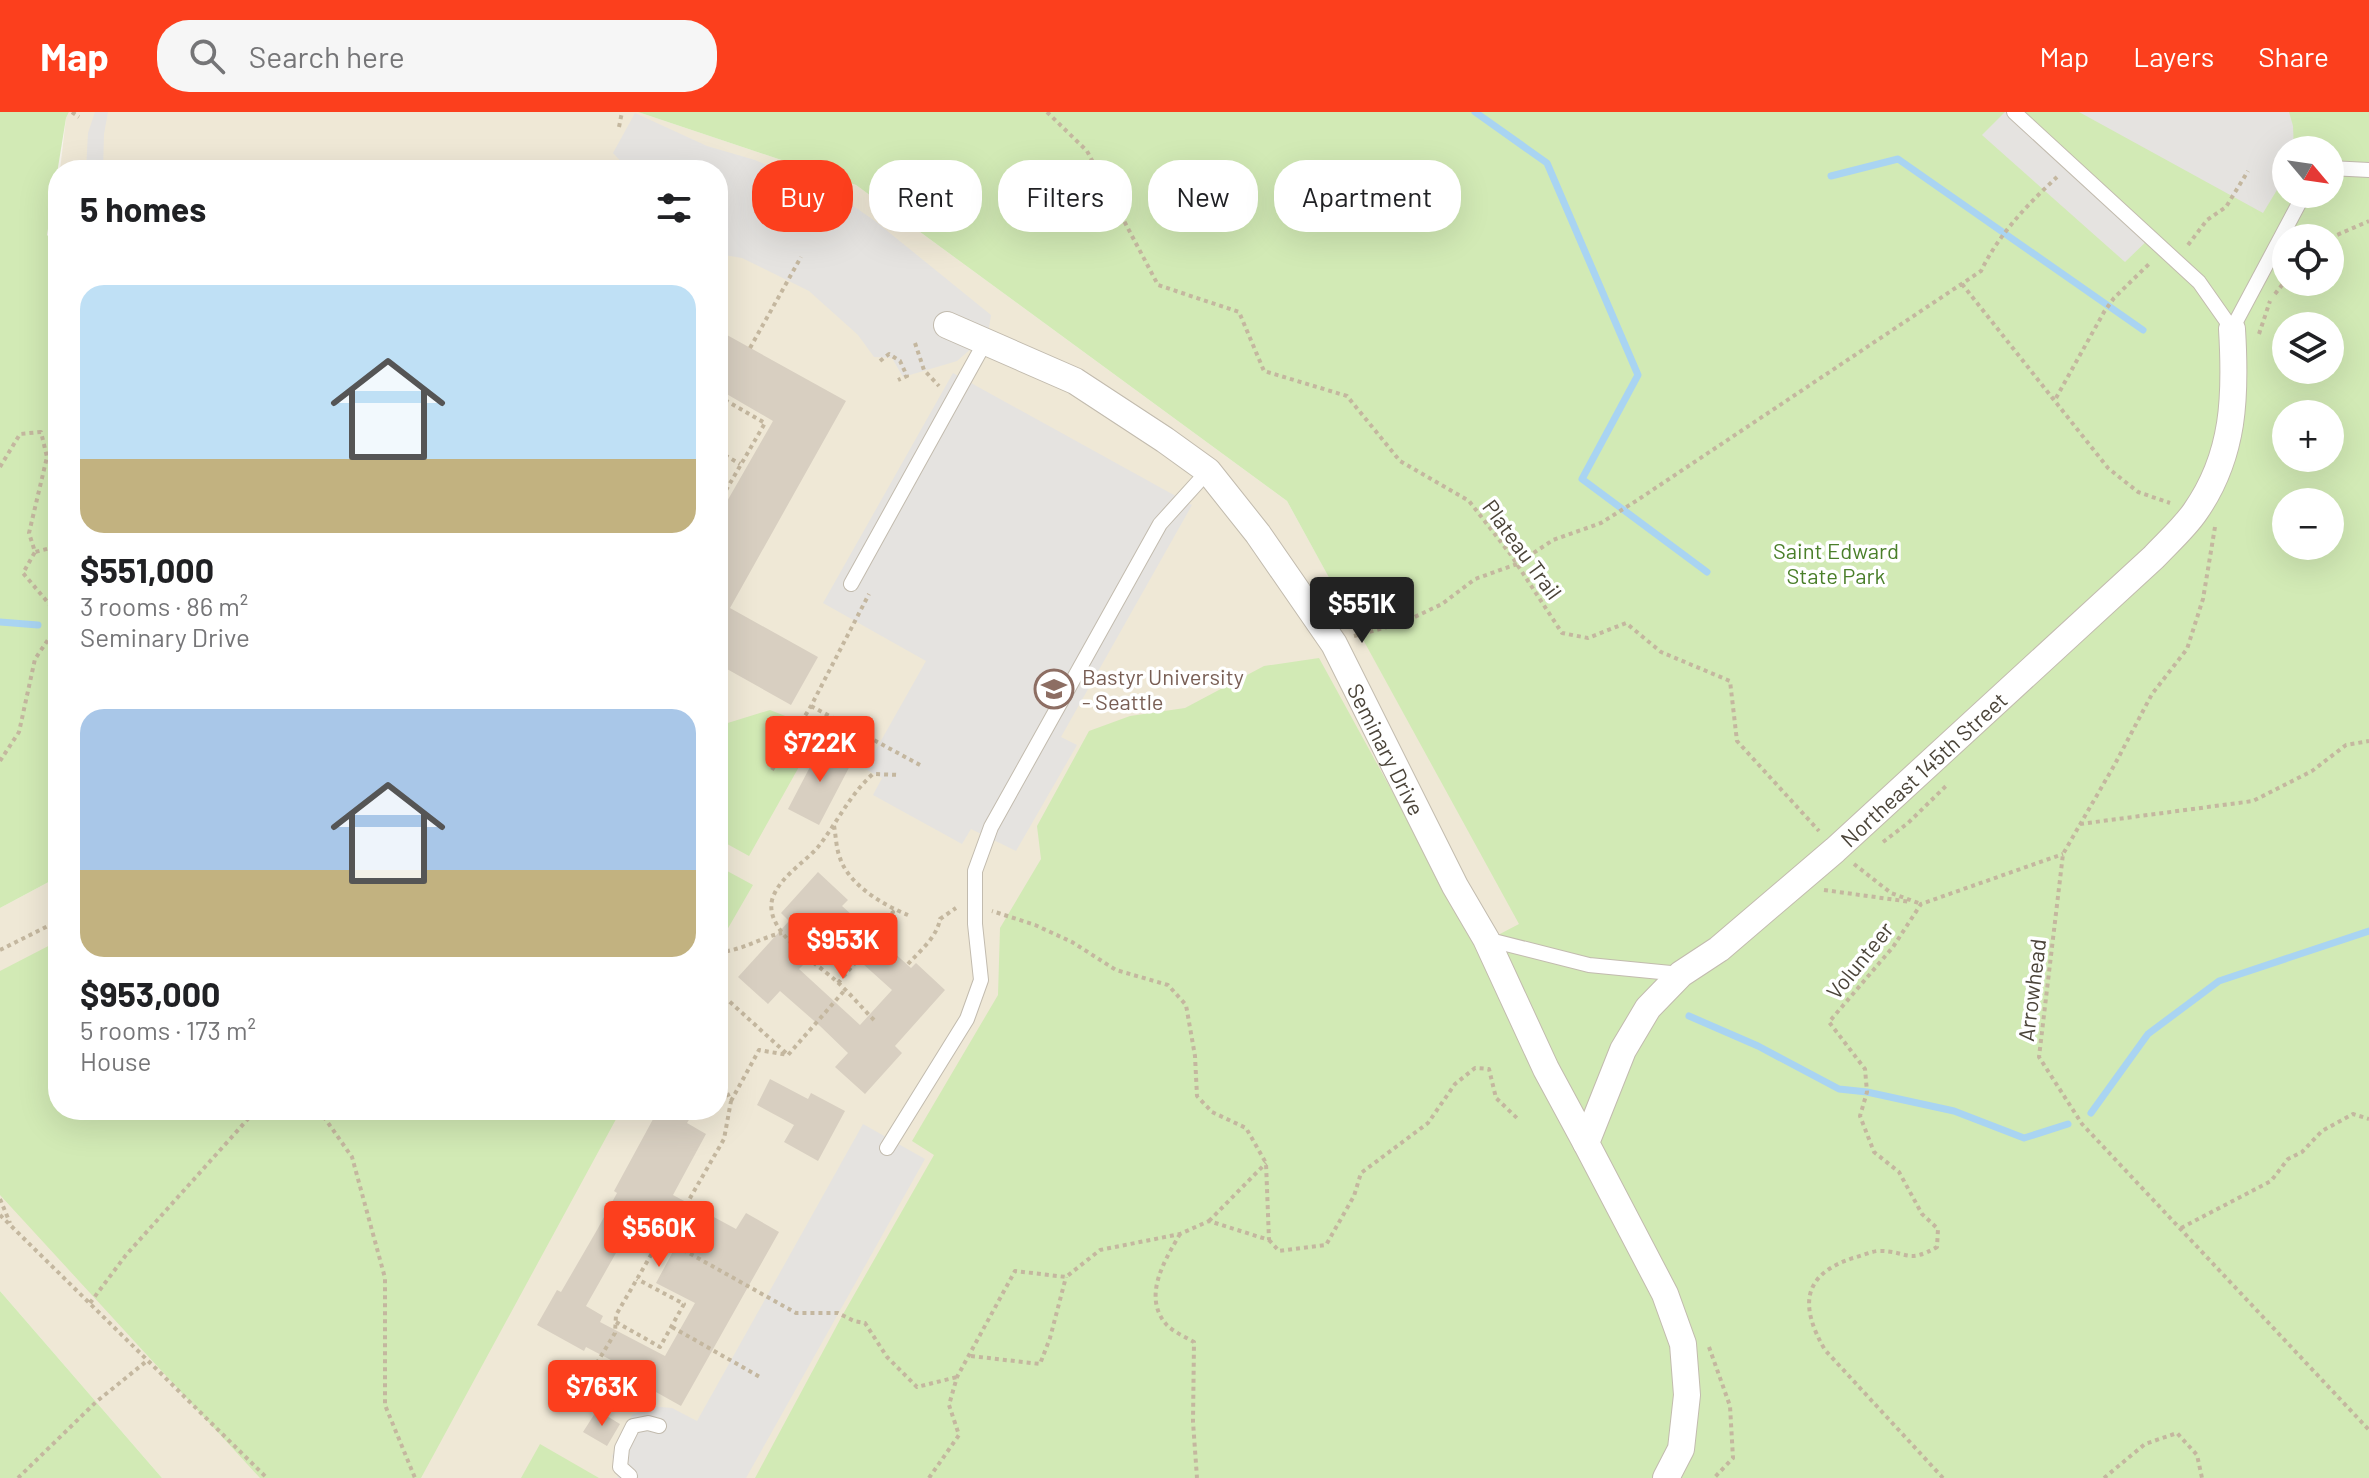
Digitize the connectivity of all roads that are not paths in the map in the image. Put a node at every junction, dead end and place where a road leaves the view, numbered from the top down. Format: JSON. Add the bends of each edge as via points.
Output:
{"nodes":[{"id":1,"x":2014,"y":112,"type":"edge"},
{"id":2,"x":2344,"y":169,"type":"edge"},
{"id":3,"x":2369,"y":170,"type":"edge"},
{"id":4,"x":2297,"y":208,"type":"edge"},
{"id":5,"x":947,"y":325,"type":"dead end"},
{"id":6,"x":2232,"y":329,"type":"junction"},
{"id":7,"x":984,"y":344,"type":"junction"},
{"id":8,"x":1208,"y":471,"type":"junction"},
{"id":9,"x":851,"y":584,"type":"dead end"},
{"id":10,"x":1486,"y":939,"type":"junction"},
{"id":11,"x":1681,"y":974,"type":"junction"},
{"id":12,"x":1586,"y":1143,"type":"junction"},
{"id":13,"x":887,"y":1148,"type":"dead end"},
{"id":14,"x":653,"y":1424,"type":"road end"},
{"id":15,"x":630,"y":1476,"type":"edge"},
{"id":16,"x":1666,"y":1478,"type":"edge"}],
"edges":[{"from":1,"to":6,"type":"lane","via":[[2199,282]]},
{"from":2,"to":3,"type":"lane"},
{"from":4,"to":6,"type":"lane"},
{"from":5,"to":7,"type":"street","name":"Seminary Drive"},
{"from":6,"to":11,"type":"street","name":"Northeast 145th Street","via":[[2232,424],[2217,471],[2195,512],[1845,863]]},
{"from":7,"to":8,"type":"street","name":"Seminary Drive","via":[[1075,381]]},
{"from":7,"to":9,"type":"lane"},
{"from":8,"to":10,"type":"street","name":"Seminary Drive","via":[[1334,644]]},
{"from":8,"to":13,"type":"lane","via":[[1160,524],[991,827],[975,871],[981,980],[967,1019]]},
{"from":10,"to":11,"type":"lane","via":[[1589,965]]},
{"from":10,"to":12,"type":"street","name":"Seminary Drive"},
{"from":11,"to":12,"type":"street","name":"Northeast 145th Street","via":[[1648,1008],[1623,1050]]},
{"from":12,"to":16,"type":"street","via":[[1665,1294],[1683,1344],[1687,1395],[1681,1449]]},
{"from":14,"to":15,"type":"lane","via":[[633,1426],[622,1448],[620,1467]]}]}
